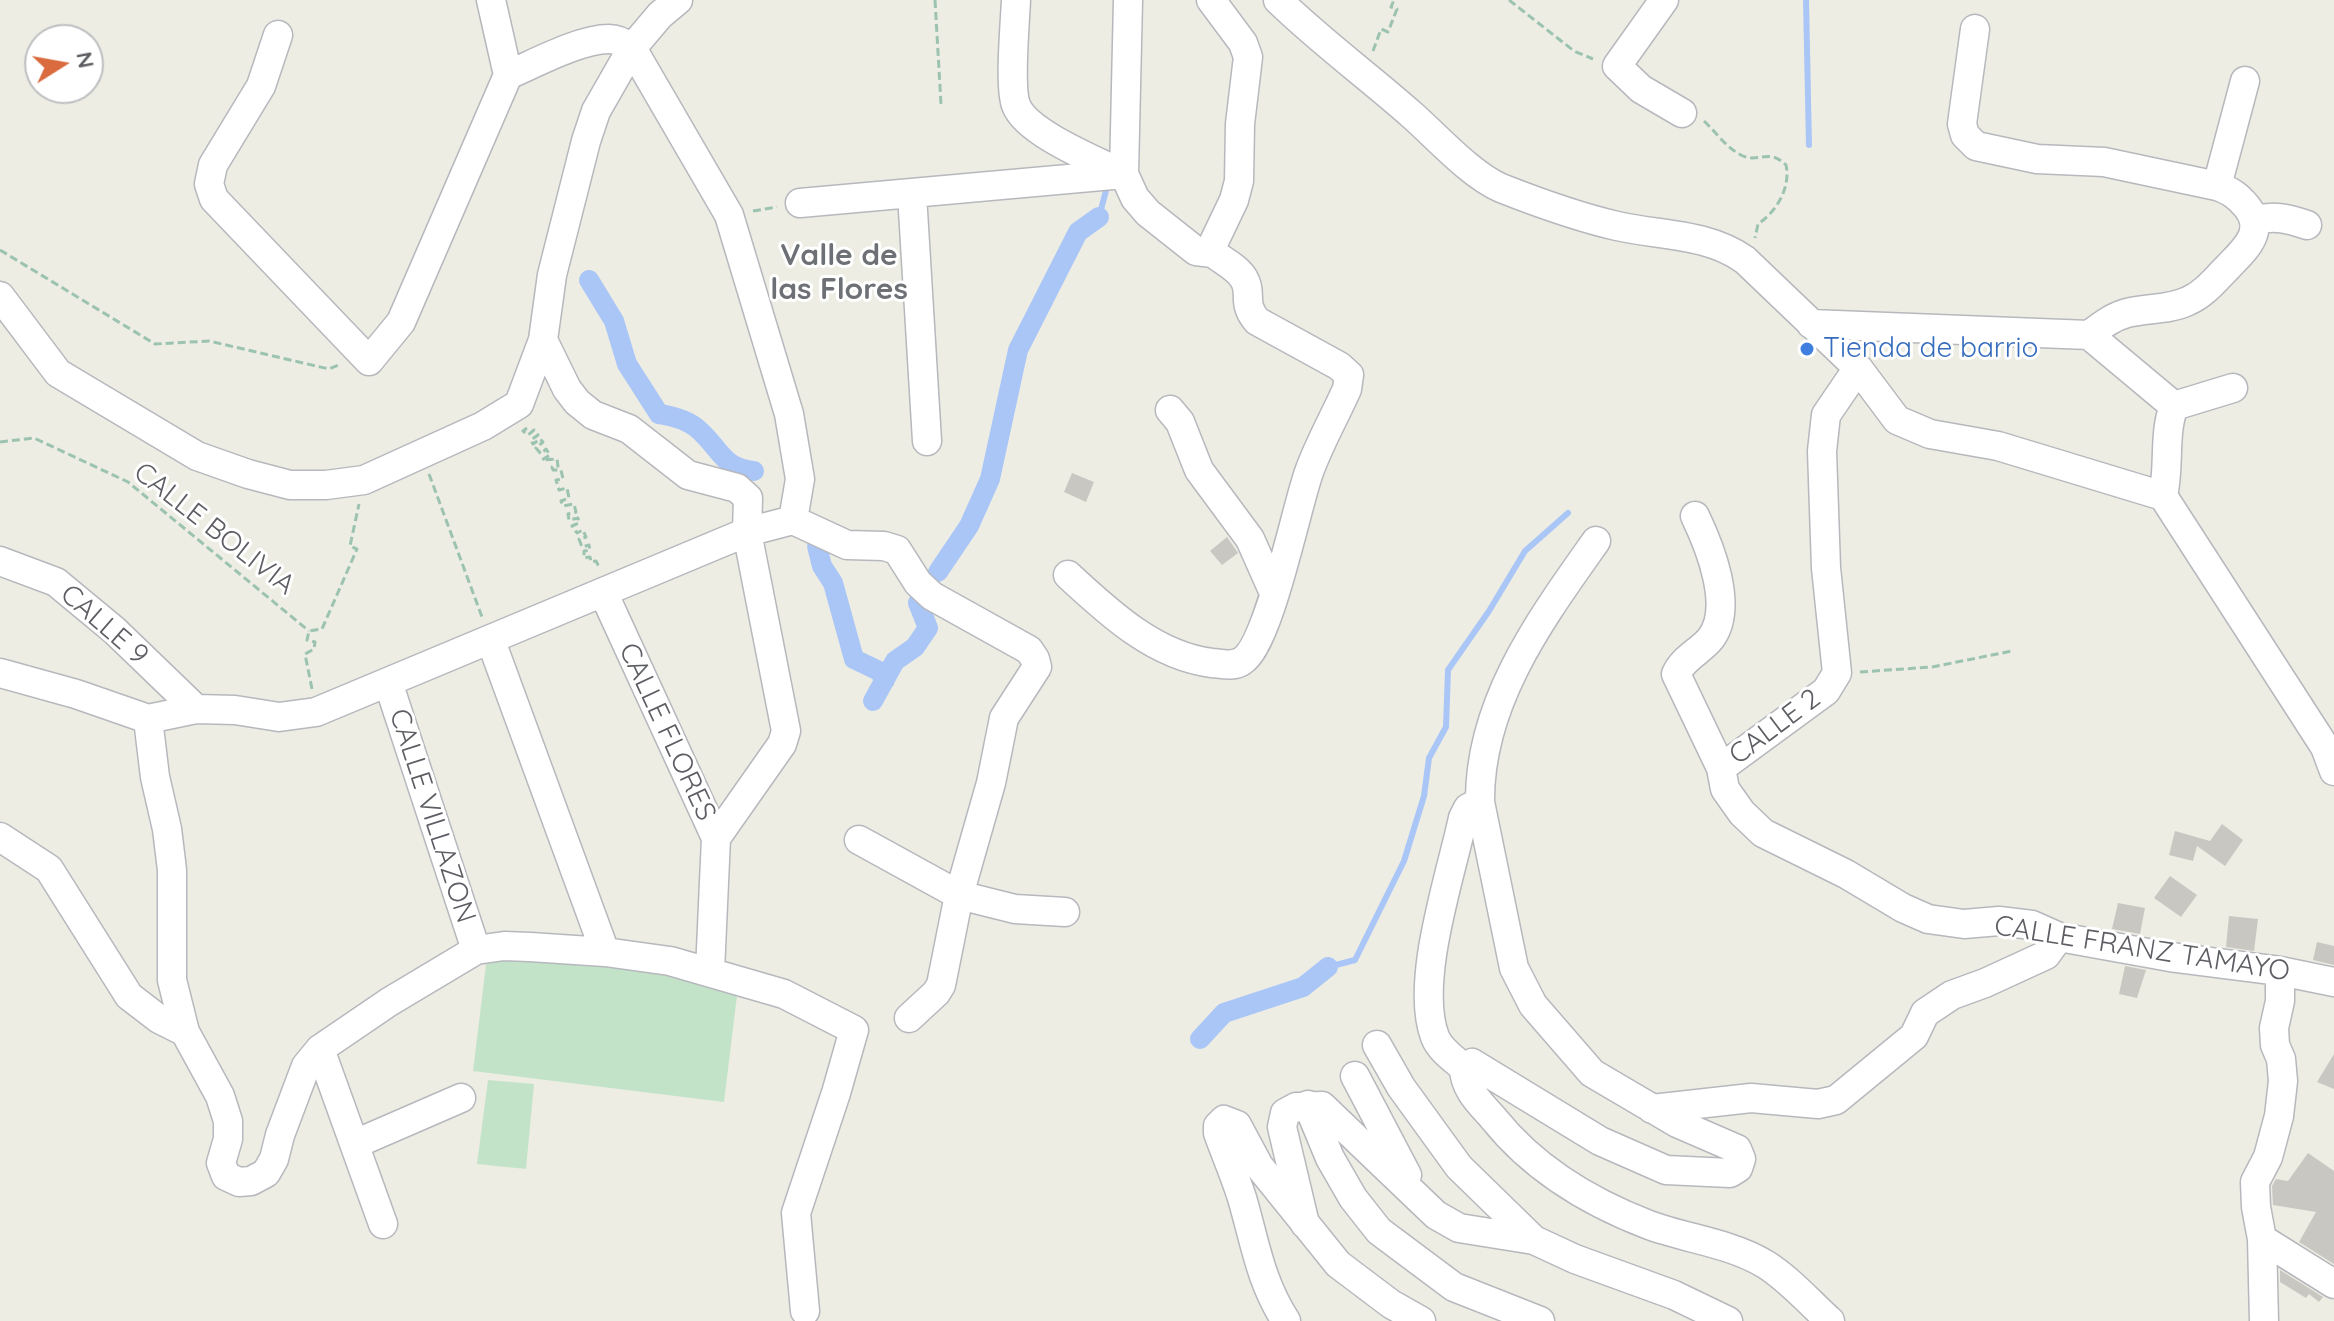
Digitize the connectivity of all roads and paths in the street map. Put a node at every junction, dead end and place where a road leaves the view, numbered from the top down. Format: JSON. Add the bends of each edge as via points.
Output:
{"nodes":[{"id":1,"x":491,"y":0,"type":"edge"},
{"id":2,"x":678,"y":0,"type":"edge"},
{"id":3,"x":935,"y":0,"type":"edge"},
{"id":4,"x":1016,"y":0,"type":"edge"},
{"id":5,"x":1128,"y":0,"type":"edge"},
{"id":6,"x":1211,"y":0,"type":"edge"},
{"id":7,"x":1278,"y":0,"type":"edge"},
{"id":8,"x":1394,"y":0,"type":"edge"},
{"id":9,"x":1509,"y":0,"type":"edge"},
{"id":10,"x":1664,"y":0,"type":"edge"},
{"id":11,"x":1975,"y":29,"type":"dead end"},
{"id":12,"x":278,"y":35,"type":"dead end"},
{"id":13,"x":632,"y":48,"type":"junction"},
{"id":14,"x":1368,"y":53,"type":"dead end"},
{"id":15,"x":1617,"y":66,"type":"junction"},
{"id":16,"x":508,"y":75,"type":"junction"},
{"id":17,"x":2245,"y":81,"type":"dead end"},
{"id":18,"x":941,"y":104,"type":"dead end"},
{"id":19,"x":1682,"y":113,"type":"joint"},
{"id":20,"x":1124,"y":174,"type":"junction"},
{"id":21,"x":2217,"y":186,"type":"junction"},
{"id":22,"x":912,"y":194,"type":"junction"},
{"id":23,"x":800,"y":203,"type":"joint"},
{"id":24,"x":729,"y":215,"type":"junction"},
{"id":25,"x":2256,"y":220,"type":"junction"},
{"id":26,"x":2307,"y":225,"type":"dead end"},
{"id":27,"x":1752,"y":245,"type":"dead end"},
{"id":28,"x":0,"y":250,"type":"edge"},
{"id":29,"x":1213,"y":253,"type":"junction"},
{"id":30,"x":0,"y":296,"type":"edge"},
{"id":31,"x":1811,"y":324,"type":"junction"},
{"id":32,"x":2089,"y":335,"type":"junction"},
{"id":33,"x":543,"y":340,"type":"junction"},
{"id":34,"x":369,"y":361,"type":"junction"},
{"id":35,"x":1858,"y":368,"type":"junction"},
{"id":36,"x":2233,"y":388,"type":"dead end"},
{"id":37,"x":2174,"y":406,"type":"junction"},
{"id":38,"x":512,"y":408,"type":"junction"},
{"id":39,"x":1170,"y":410,"type":"dead end"},
{"id":40,"x":927,"y":441,"type":"dead end"},
{"id":41,"x":0,"y":442,"type":"edge"},
{"id":42,"x":421,"y":452,"type":"junction"},
{"id":43,"x":364,"y":480,"type":"junction"},
{"id":44,"x":2163,"y":496,"type":"junction"},
{"id":45,"x":1695,"y":516,"type":"dead end"},
{"id":46,"x":793,"y":520,"type":"junction"},
{"id":47,"x":747,"y":532,"type":"junction"},
{"id":48,"x":1596,"y":541,"type":"dead end"},
{"id":49,"x":0,"y":561,"type":"edge"},
{"id":50,"x":1068,"y":575,"type":"dead end"},
{"id":51,"x":607,"y":591,"type":"junction"},
{"id":52,"x":1274,"y":593,"type":"junction"},
{"id":53,"x":309,"y":631,"type":"junction"},
{"id":54,"x":491,"y":641,"type":"junction"},
{"id":55,"x":2012,"y":651,"type":"dead end"},
{"id":56,"x":0,"y":673,"type":"edge"},
{"id":57,"x":1837,"y":673,"type":"junction"},
{"id":58,"x":388,"y":682,"type":"junction"},
{"id":59,"x":196,"y":709,"type":"junction"},
{"id":60,"x":316,"y":712,"type":"junction"},
{"id":61,"x":148,"y":719,"type":"junction"},
{"id":62,"x":1721,"y":768,"type":"junction"},
{"id":63,"x":2334,"y":771,"type":"edge"},
{"id":64,"x":1480,"y":802,"type":"junction"},
{"id":65,"x":0,"y":837,"type":"edge"},
{"id":66,"x":716,"y":838,"type":"junction"},
{"id":67,"x":859,"y":840,"type":"dead end"},
{"id":68,"x":959,"y":895,"type":"junction"},
{"id":69,"x":1065,"y":912,"type":"dead end"},
{"id":70,"x":2059,"y":937,"type":"junction"},
{"id":71,"x":476,"y":950,"type":"junction"},
{"id":72,"x":605,"y":952,"type":"junction"},
{"id":73,"x":710,"y":971,"type":"junction"},
{"id":74,"x":2280,"y":971,"type":"junction"},
{"id":75,"x":2334,"y":982,"type":"edge"},
{"id":76,"x":909,"y":1018,"type":"dead end"},
{"id":77,"x":185,"y":1032,"type":"junction"},
{"id":78,"x":1377,"y":1045,"type":"dead end"},
{"id":79,"x":320,"y":1049,"type":"junction"},
{"id":80,"x":1464,"y":1068,"type":"junction"},
{"id":81,"x":1355,"y":1076,"type":"dead end"},
{"id":82,"x":461,"y":1098,"type":"dead end"},
{"id":83,"x":1308,"y":1105,"type":"junction"},
{"id":84,"x":1652,"y":1109,"type":"junction"},
{"id":85,"x":355,"y":1144,"type":"junction"},
{"id":86,"x":1419,"y":1199,"type":"junction"},
{"id":87,"x":383,"y":1224,"type":"dead end"},
{"id":88,"x":1305,"y":1224,"type":"junction"},
{"id":89,"x":2262,"y":1239,"type":"junction"},
{"id":90,"x":1534,"y":1240,"type":"junction"},
{"id":91,"x":2334,"y":1284,"type":"edge"},
{"id":92,"x":805,"y":1311,"type":"dead end"},
{"id":93,"x":1286,"y":1321,"type":"edge"},
{"id":94,"x":1421,"y":1321,"type":"edge"},
{"id":95,"x":1540,"y":1321,"type":"edge"},
{"id":96,"x":1728,"y":1321,"type":"edge"},
{"id":97,"x":1830,"y":1321,"type":"edge"},
{"id":98,"x":2264,"y":1321,"type":"edge"}],
"edges":[{"from":1,"to":16,"type":"street"},
{"from":2,"to":13,"type":"street"},
{"from":3,"to":18,"type":"path"},
{"from":4,"to":20,"type":"street","via":[[1016,106],[1054,140]]},
{"from":5,"to":20,"type":"street"},
{"from":6,"to":29,"type":"street","via":[[1248,57],[1239,181]]},
{"from":7,"to":31,"type":"street","via":[[1484,179],[1614,225],[1729,249]]},
{"from":8,"to":14,"type":"path","via":[[1391,7],[1397,9],[1388,32],[1381,29],[1372,51],[1378,53]]},
{"from":9,"to":15,"type":"path","via":[[1574,51]]},
{"from":10,"to":15,"type":"street"},
{"from":11,"to":21,"type":"street","via":[[1962,124],[1976,146],[2037,159],[2104,162]]},
{"from":12,"to":34,"type":"street","via":[[261,86],[213,165],[209,184],[214,199]]},
{"from":13,"to":16,"type":"street","via":[[610,39],[588,42]]},
{"from":13,"to":24,"type":"street"},
{"from":13,"to":33,"type":"street","via":[[596,111],[586,141],[552,275]]},
{"from":15,"to":19,"type":"street","via":[[1641,89]]},
{"from":16,"to":34,"type":"street","via":[[401,322]]},
{"from":17,"to":21,"type":"street"},
{"from":19,"to":27,"type":"path","via":[[1705,121],[1720,140],[1745,157],[1768,155],[1786,165],[1788,176],[1778,204],[1758,224]]},
{"from":20,"to":22,"type":"street"},
{"from":20,"to":29,"type":"street","via":[[1148,213],[1196,251]]},
{"from":21,"to":25,"type":"street","via":[[2235,193]]},
{"from":22,"to":23,"type":"street"},
{"from":22,"to":40,"type":"street"},
{"from":23,"to":24,"type":"path"},
{"from":24,"to":46,"type":"street","via":[[789,414],[800,479]]},
{"from":25,"to":26,"type":"street","via":[[2269,216]]},
{"from":25,"to":32,"type":"street","via":[[2246,248],[2203,292],[2172,307],[2125,313]]},
{"from":28,"to":34,"type":"path","via":[[155,344],[209,341],[329,369]]},
{"from":29,"to":52,"type":"street","via":[[1246,281],[1247,309],[1257,321],[1349,375],[1310,471]]},
{"from":30,"to":43,"type":"street","via":[[58,373],[197,456],[290,485]]},
{"from":31,"to":32,"type":"street"},
{"from":31,"to":35,"type":"street"},
{"from":32,"to":37,"type":"street"},
{"from":33,"to":38,"type":"street","via":[[519,404]]},
{"from":33,"to":47,"type":"street","via":[[567,389],[593,415],[629,429],[688,475],[745,493]]},
{"from":35,"to":44,"type":"street","via":[[1897,420],[1930,434],[1998,446]]},
{"from":35,"to":57,"type":"street","name":"CALLE 2","via":[[1826,415],[1822,451]]},
{"from":36,"to":37,"type":"street"},
{"from":37,"to":44,"type":"street","via":[[2168,421]]},
{"from":38,"to":42,"type":"street"},
{"from":38,"to":51,"type":"path","via":[[532,425],[523,431],[538,435],[533,444],[543,442],[536,448],[550,455],[542,460],[557,459],[558,466],[552,467],[561,470],[559,490],[567,488],[569,498],[561,501],[563,506],[574,504],[576,512],[568,514],[569,520],[578,518],[572,526],[586,537],[579,539],[582,547],[589,545],[584,558],[596,561],[595,579]]},
{"from":39,"to":52,"type":"street","via":[[1199,470],[1250,539]]},
{"from":41,"to":53,"type":"path","name":"CALLE BOLIVIA","via":[[34,438],[128,482]]},
{"from":42,"to":43,"type":"street"},
{"from":42,"to":54,"type":"path"},
{"from":43,"to":53,"type":"path","via":[[350,546],[357,549],[322,629]]},
{"from":44,"to":63,"type":"street","via":[[2317,735]]},
{"from":45,"to":62,"type":"street","name":"CALLE 2","via":[[1716,570],[1719,625],[1676,674]]},
{"from":46,"to":47,"type":"street"},
{"from":46,"to":68,"type":"street","via":[[847,545],[897,550],[932,596],[1029,650],[1035,659],[1037,667],[1004,718]]},
{"from":47,"to":51,"type":"street"},
{"from":47,"to":66,"type":"street","via":[[786,731]]},
{"from":48,"to":64,"type":"street","via":[[1526,645],[1486,737]]},
{"from":49,"to":59,"type":"street","name":"CALLE 9","via":[[56,582]]},
{"from":50,"to":52,"type":"street","via":[[1106,610],[1160,647],[1233,665],[1245,660],[1254,645]]},
{"from":51,"to":54,"type":"street"},
{"from":51,"to":66,"type":"street","name":"CALLE FLORES"},
{"from":53,"to":60,"type":"path","via":[[307,640],[315,642],[314,649],[305,654]]},
{"from":54,"to":58,"type":"street"},
{"from":54,"to":72,"type":"street"},
{"from":55,"to":57,"type":"path","via":[[1932,667]]},
{"from":56,"to":61,"type":"street"},
{"from":57,"to":62,"type":"street","name":"CALLE 2","via":[[1826,691]]},
{"from":58,"to":60,"type":"street"},
{"from":58,"to":71,"type":"street","name":"CALLE VILLAZON"},
{"from":59,"to":60,"type":"street","via":[[279,717]]},
{"from":59,"to":61,"type":"street"},
{"from":61,"to":77,"type":"street","via":[[172,870],[172,980]]},
{"from":62,"to":70,"type":"street","name":"CALLE FRANZ TAMAYO","via":[[1725,789],[1763,833],[1903,908],[1928,919],[1964,924],[2032,925]]},
{"from":64,"to":80,"type":"street","via":[[1463,818],[1436,930],[1430,981],[1435,1039]]},
{"from":64,"to":84,"type":"street","via":[[1514,968],[1533,1005],[1592,1073]]},
{"from":65,"to":77,"type":"street","via":[[49,869],[129,996]]},
{"from":66,"to":73,"type":"street","name":"CALLE FLORES"},
{"from":67,"to":68,"type":"street"},
{"from":68,"to":69,"type":"street","via":[[1015,909]]},
{"from":68,"to":76,"type":"street","via":[[941,985]]},
{"from":70,"to":74,"type":"street","name":"CALLE FRANZ TAMAYO"},
{"from":70,"to":84,"type":"street","via":[[2046,955],[1952,995],[1925,1013],[1914,1036],[1836,1100],[1818,1104],[1751,1098]]},
{"from":71,"to":72,"type":"street","via":[[504,946]]},
{"from":71,"to":79,"type":"street"},
{"from":72,"to":73,"type":"street"},
{"from":73,"to":92,"type":"street","via":[[784,994],[854,1030],[796,1213]]},
{"from":74,"to":75,"type":"street","name":"CALLE FRANZ TAMAYO"},
{"from":74,"to":89,"type":"street","via":[[2274,1028],[2283,1081],[2268,1157],[2255,1182]]},
{"from":77,"to":79,"type":"street","via":[[220,1096],[228,1121],[221,1163],[226,1176],[239,1182],[266,1173],[306,1066]]},
{"from":78,"to":90,"type":"street","via":[[1459,1167]]},
{"from":79,"to":85,"type":"street"},
{"from":80,"to":84,"type":"street","via":[[1472,1063],[1600,1141],[1666,1170],[1730,1173],[1738,1168],[1737,1149]]},
{"from":80,"to":97,"type":"street","via":[[1470,1091],[1538,1166],[1649,1225],[1764,1264]]},
{"from":81,"to":86,"type":"street"},
{"from":82,"to":85,"type":"street"},
{"from":83,"to":86,"type":"street","via":[[1333,1114]]},
{"from":83,"to":88,"type":"street","via":[[1285,1113],[1282,1127]]},
{"from":83,"to":95,"type":"street","via":[[1330,1158],[1379,1231],[1454,1287]]},
{"from":85,"to":87,"type":"street"},
{"from":86,"to":90,"type":"street","via":[[1459,1228]]},
{"from":88,"to":93,"type":"street","via":[[1259,1166],[1237,1125],[1220,1122],[1218,1133],[1252,1246]]},
{"from":88,"to":94,"type":"street","via":[[1338,1264]]},
{"from":89,"to":91,"type":"street"},
{"from":89,"to":98,"type":"street"},
{"from":90,"to":96,"type":"street"}]}
